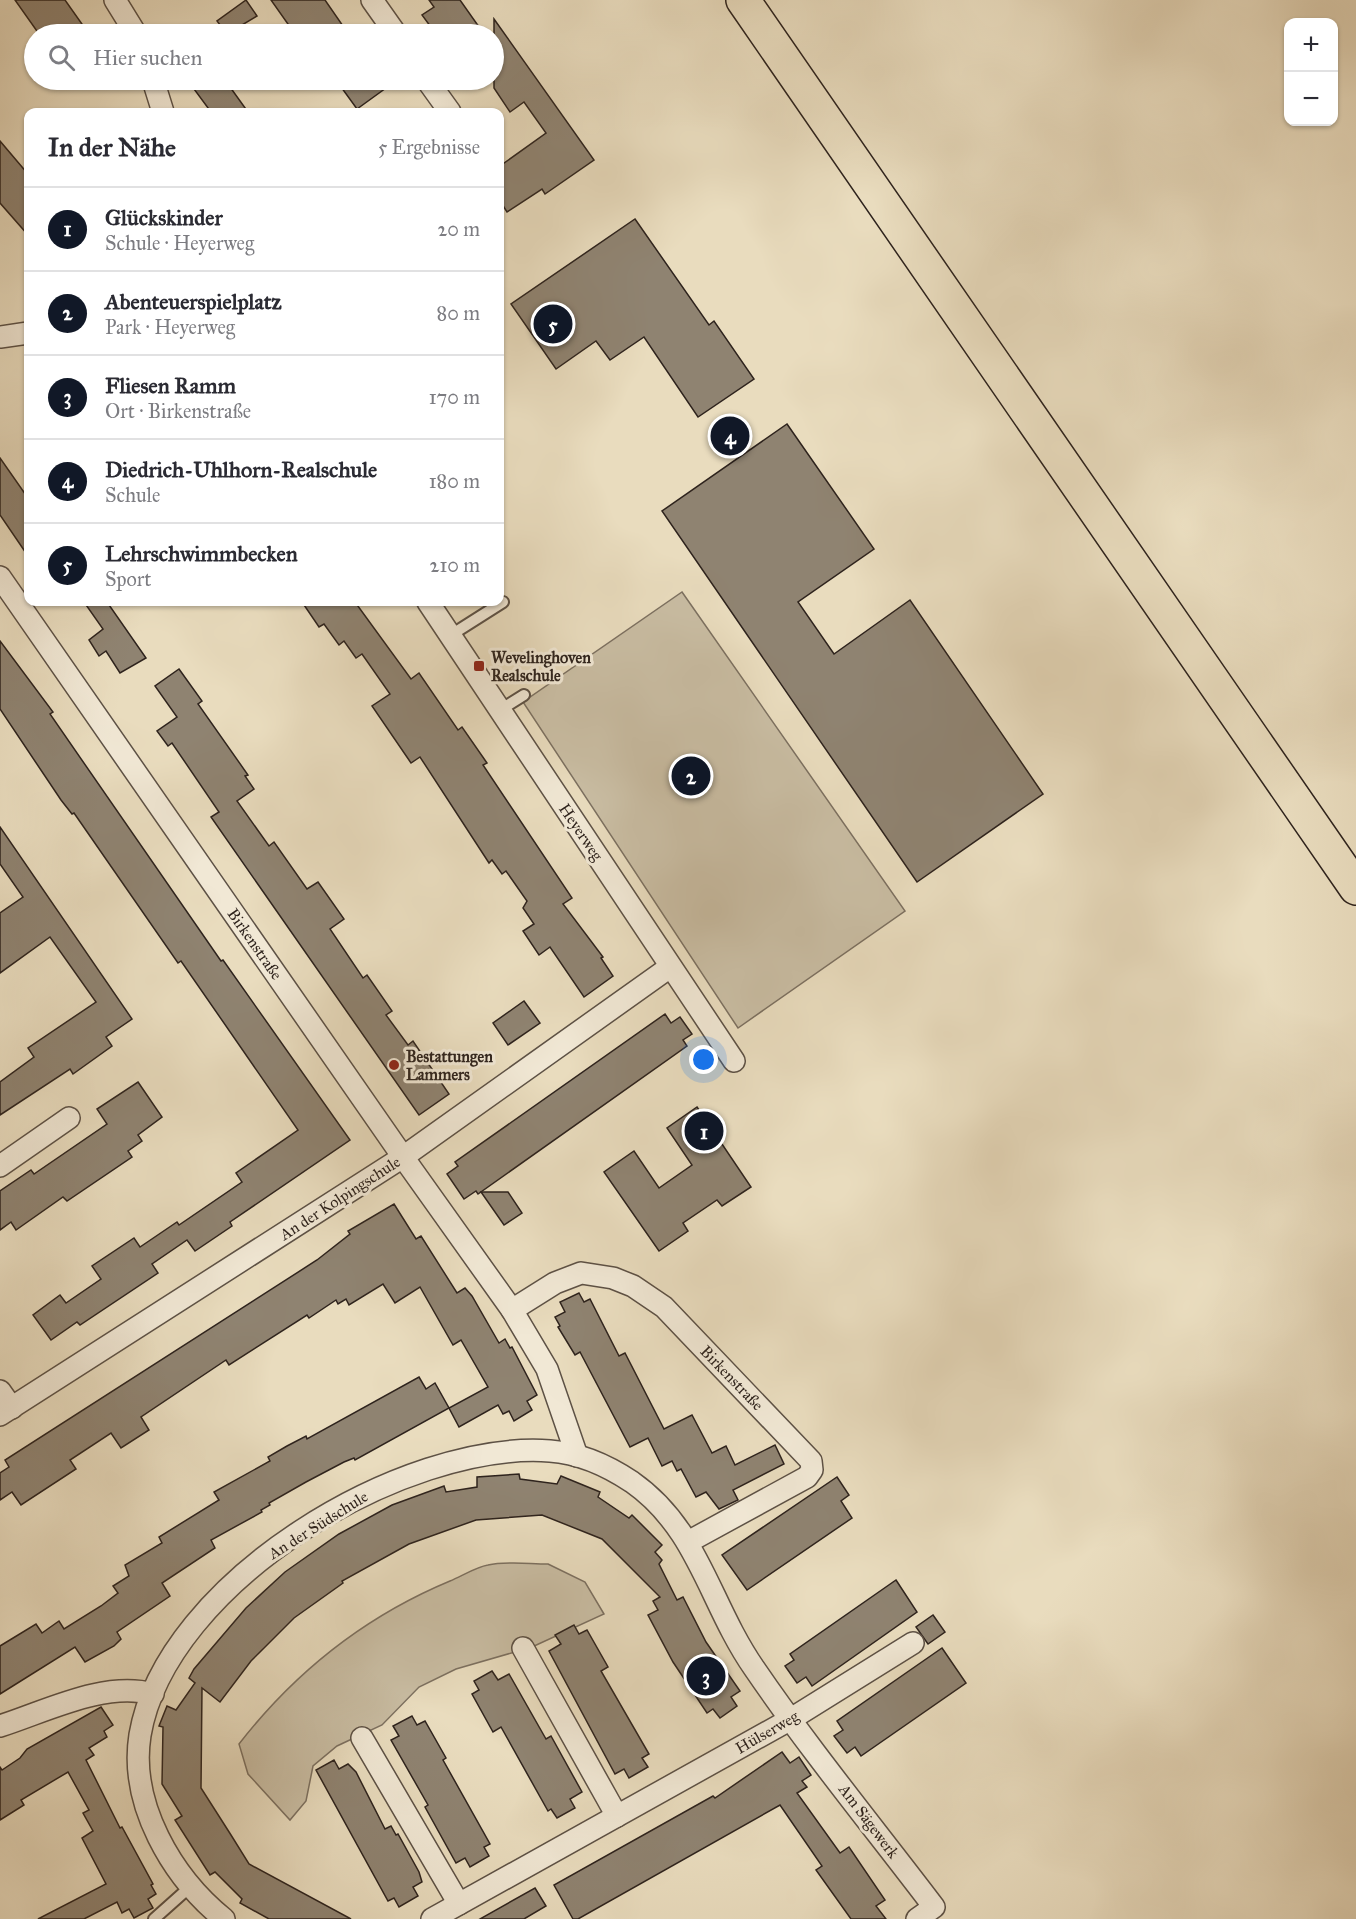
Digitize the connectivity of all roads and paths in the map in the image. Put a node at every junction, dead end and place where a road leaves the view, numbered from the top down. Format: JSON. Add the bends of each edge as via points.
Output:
{"nodes":[{"id":1,"x":115,"y":0,"type":"edge"},
{"id":2,"x":372,"y":0,"type":"edge"},
{"id":3,"x":743,"y":0,"type":"edge"},
{"id":4,"x":130,"y":24,"type":"edge"},
{"id":5,"x":389,"y":24,"type":"edge"},
{"id":6,"x":156,"y":90,"type":"edge"},
{"id":7,"x":434,"y":90,"type":"edge"},
{"id":8,"x":162,"y":108,"type":"edge"},
{"id":9,"x":447,"y":108,"type":"edge"},
{"id":10,"x":24,"y":334,"type":"edge"},
{"id":11,"x":0,"y":337,"type":"edge"},
{"id":12,"x":0,"y":577,"type":"edge"},
{"id":13,"x":431,"y":606,"type":"edge"},
{"id":14,"x":497,"y":606,"type":"edge"},
{"id":15,"x":451,"y":635,"type":"junction"},
{"id":16,"x":524,"y":695,"type":"dead end"},
{"id":17,"x":500,"y":710,"type":"junction"},
{"id":18,"x":1356,"y":888,"type":"edge"},
{"id":19,"x":670,"y":967,"type":"junction"},
{"id":20,"x":734,"y":1061,"type":"dead end"},
{"id":21,"x":69,"y":1118,"type":"dead end"},
{"id":22,"x":403,"y":1157,"type":"junction"},
{"id":23,"x":0,"y":1166,"type":"edge"},
{"id":24,"x":512,"y":1310,"type":"junction"},
{"id":25,"x":4,"y":1405,"type":"edge"},
{"id":26,"x":577,"y":1455,"type":"junction"},
{"id":27,"x":688,"y":1542,"type":"junction"},
{"id":28,"x":913,"y":1643,"type":"dead end"},
{"id":29,"x":523,"y":1648,"type":"dead end"},
{"id":30,"x":153,"y":1694,"type":"junction"},
{"id":31,"x":26,"y":1718,"type":"junction"},
{"id":32,"x":791,"y":1719,"type":"junction"},
{"id":33,"x":0,"y":1726,"type":"edge"},
{"id":34,"x":0,"y":1738,"type":"edge"},
{"id":35,"x":362,"y":1738,"type":"dead end"},
{"id":36,"x":617,"y":1816,"type":"junction"},
{"id":37,"x":191,"y":1886,"type":"junction"},
{"id":38,"x":459,"y":1905,"type":"junction"},
{"id":39,"x":154,"y":1919,"type":"edge"},
{"id":40,"x":224,"y":1919,"type":"edge"},
{"id":41,"x":432,"y":1919,"type":"edge"},
{"id":42,"x":916,"y":1919,"type":"edge"}],
"edges":[{"from":1,"to":4,"type":"street"},
{"from":2,"to":5,"type":"street"},
{"from":3,"to":18,"type":"main road"},
{"from":6,"to":8,"type":"street"},
{"from":7,"to":9,"type":"street"},
{"from":10,"to":11,"type":"street"},
{"from":12,"to":22,"type":"street","name":"Birkenstraße"},
{"from":13,"to":15,"type":"street","name":"Heyerweg"},
{"from":14,"to":15,"type":"lane"},
{"from":15,"to":17,"type":"street","name":"Heyerweg"},
{"from":16,"to":17,"type":"lane"},
{"from":17,"to":19,"type":"street","name":"Heyerweg"},
{"from":19,"to":20,"type":"street","name":"Heyerweg"},
{"from":19,"to":22,"type":"street","name":"An der Kolpingschule"},
{"from":21,"to":23,"type":"street"},
{"from":22,"to":24,"type":"street","name":"Birkenstraße"},
{"from":22,"to":25,"type":"street","name":"An der Kolpingschule"},
{"from":24,"to":26,"type":"street","name":"Birkenstraße","via":[[555,1388]]},
{"from":24,"to":27,"type":"street","name":"Birkenstraße","via":[[555,1282],[581,1273],[633,1286],[664,1307],[811,1461],[812,1470],[807,1477]]},
{"from":26,"to":27,"type":"street","via":[[634,1484],[673,1518]]},
{"from":26,"to":30,"type":"street","name":"An der Südschule","via":[[534,1450],[464,1458],[401,1477],[339,1508],[282,1545],[232,1586],[186,1638]]},
{"from":27,"to":32,"type":"street","via":[[737,1642]]},
{"from":28,"to":32,"type":"street","name":"Hülserweg"},
{"from":29,"to":36,"type":"street"},
{"from":30,"to":31,"type":"street","via":[[110,1691]]},
{"from":30,"to":37,"type":"street","name":"An der Südschule","via":[[141,1733],[140,1782],[156,1830]]},
{"from":31,"to":33,"type":"street"},
{"from":31,"to":34,"type":"street"},
{"from":32,"to":36,"type":"street","name":"Hülserweg"},
{"from":32,"to":42,"type":"street","name":"Am Sägewerk","via":[[934,1907]]},
{"from":35,"to":38,"type":"street"},
{"from":36,"to":38,"type":"street","name":"Hülserweg"},
{"from":37,"to":39,"type":"lane"},
{"from":37,"to":40,"type":"street","name":"An der Südschule"},
{"from":38,"to":41,"type":"street","name":"Hülserweg"}]}
